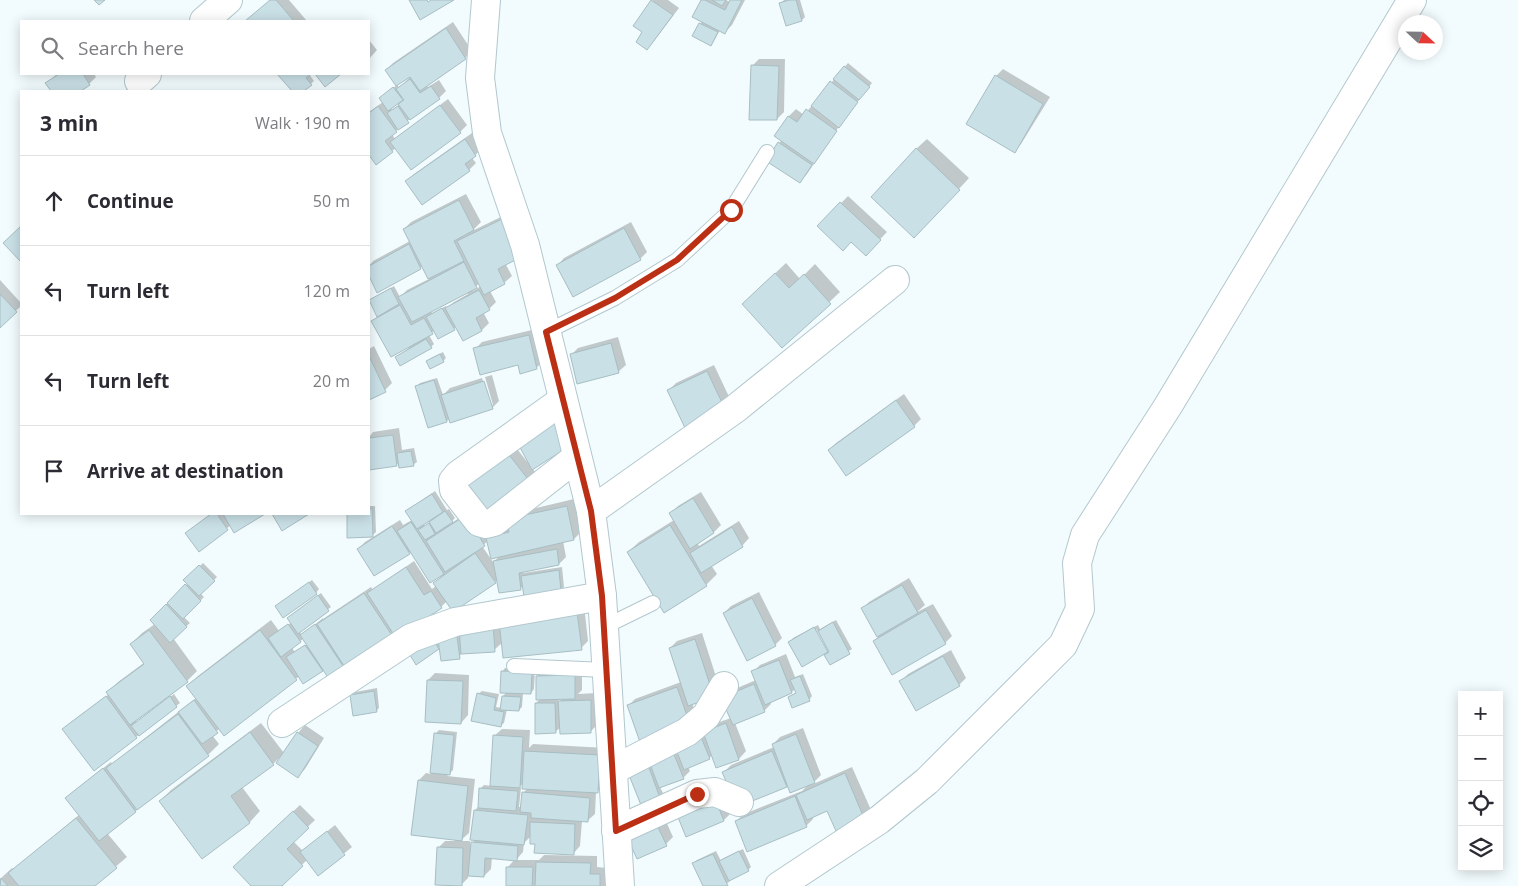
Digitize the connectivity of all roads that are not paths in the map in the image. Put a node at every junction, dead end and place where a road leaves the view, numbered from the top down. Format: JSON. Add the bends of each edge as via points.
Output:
{"nodes":[{"id":1,"x":228,"y":0,"type":"edge"},
{"id":2,"x":486,"y":0,"type":"edge"},
{"id":3,"x":1412,"y":0,"type":"edge"},
{"id":4,"x":205,"y":20,"type":"edge"},
{"id":5,"x":767,"y":152,"type":"dead end"},
{"id":6,"x":895,"y":280,"type":"dead end"},
{"id":7,"x":546,"y":332,"type":"junction"},
{"id":8,"x":563,"y":400,"type":"junction"},
{"id":9,"x":577,"y":457,"type":"junction"},
{"id":10,"x":591,"y":511,"type":"junction"},
{"id":11,"x":602,"y":596,"type":"junction"},
{"id":12,"x":653,"y":603,"type":"dead end"},
{"id":13,"x":604,"y":627,"type":"junction"},
{"id":14,"x":514,"y":666,"type":"dead end"},
{"id":15,"x":606,"y":670,"type":"junction"},
{"id":16,"x":724,"y":686,"type":"dead end"},
{"id":17,"x":282,"y":723,"type":"dead end"},
{"id":18,"x":612,"y":770,"type":"junction"},
{"id":19,"x":739,"y":802,"type":"dead end"},
{"id":20,"x":616,"y":831,"type":"junction"},
{"id":21,"x":620,"y":886,"type":"edge"},
{"id":22,"x":778,"y":886,"type":"edge"}],
"edges":[{"from":1,"to":4,"type":"street"},
{"from":2,"to":7,"type":"street","via":[[480,78],[487,133],[525,245]]},
{"from":3,"to":22,"type":"street","via":[[1168,406],[1085,535],[1077,563],[1080,608],[1063,645],[927,781],[879,820]]},
{"from":5,"to":7,"type":"lane","via":[[731,210],[677,260],[615,298]]},
{"from":6,"to":10,"type":"street","via":[[734,409]]},
{"from":7,"to":8,"type":"street"},
{"from":8,"to":9,"type":"street"},
{"from":8,"to":9,"type":"street","via":[[458,475],[453,480],[454,490],[479,522],[494,522]]},
{"from":9,"to":10,"type":"street"},
{"from":10,"to":11,"type":"street"},
{"from":11,"to":13,"type":"street"},
{"from":11,"to":17,"type":"street","via":[[456,622],[412,638]]},
{"from":12,"to":13,"type":"lane"},
{"from":13,"to":15,"type":"street"},
{"from":14,"to":15,"type":"lane"},
{"from":15,"to":18,"type":"street"},
{"from":16,"to":18,"type":"street","via":[[706,716],[688,732]]},
{"from":18,"to":20,"type":"street"},
{"from":19,"to":20,"type":"street","via":[[715,792],[697,794]]},
{"from":20,"to":21,"type":"street"}]}
